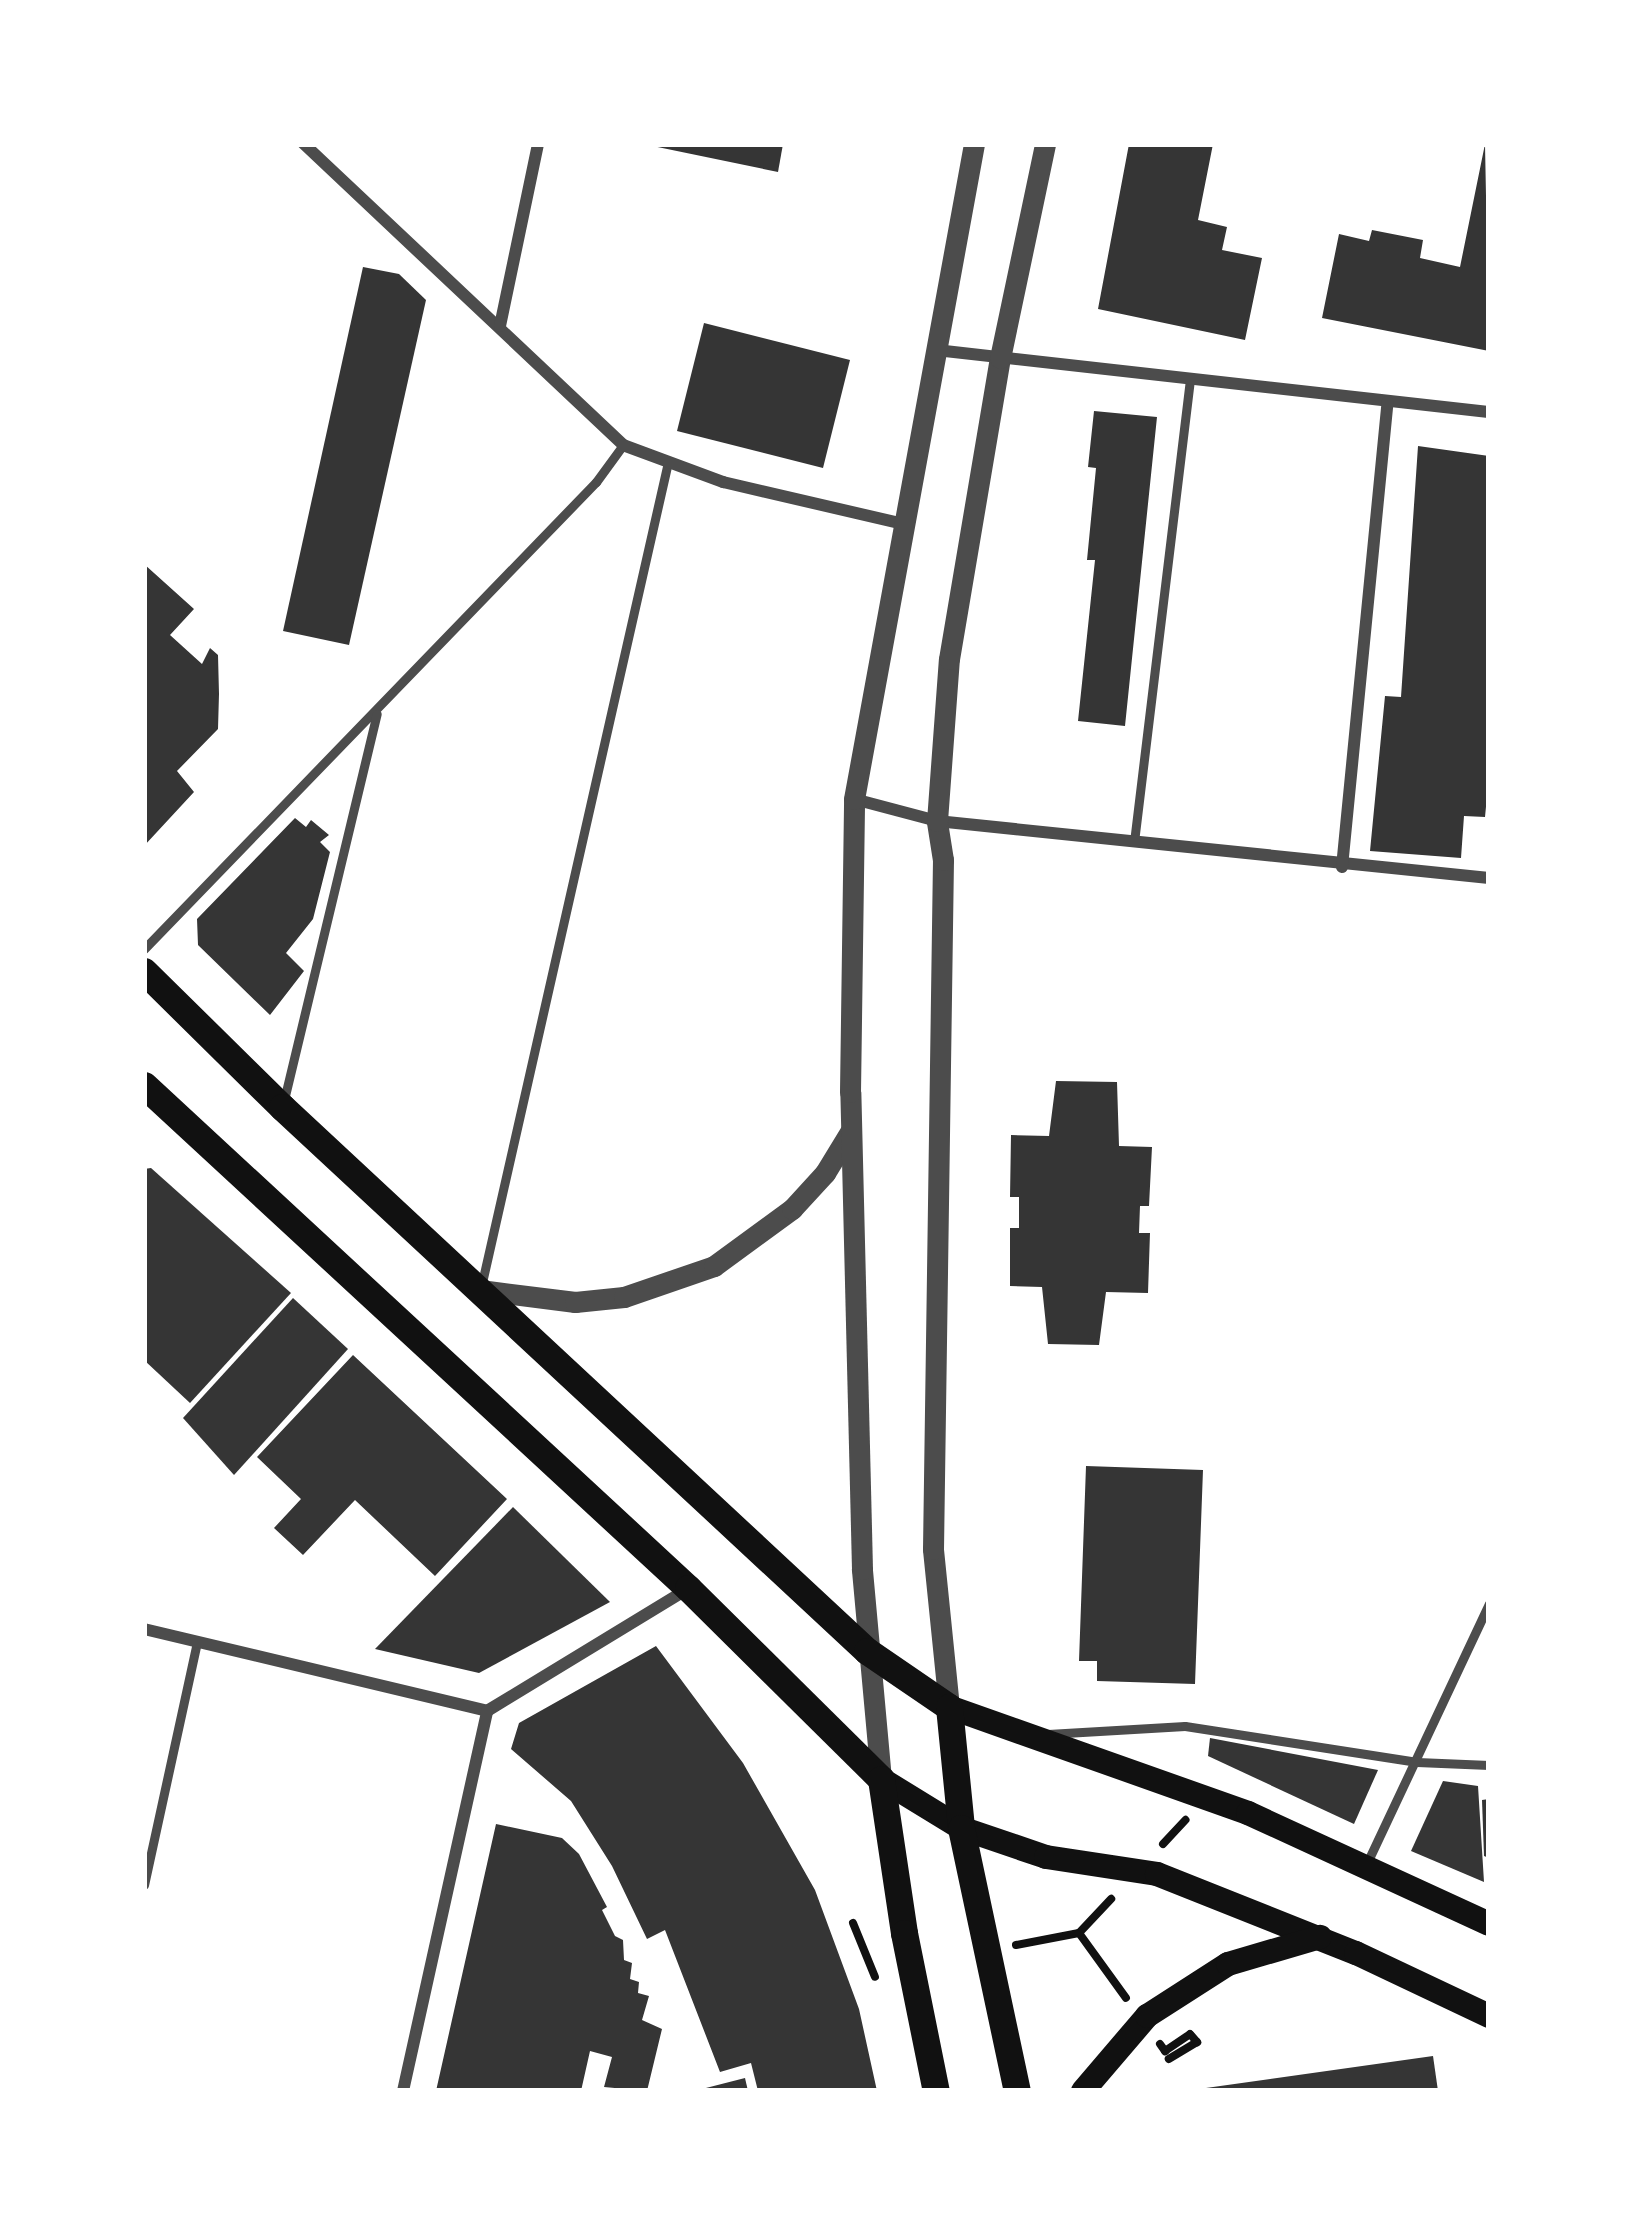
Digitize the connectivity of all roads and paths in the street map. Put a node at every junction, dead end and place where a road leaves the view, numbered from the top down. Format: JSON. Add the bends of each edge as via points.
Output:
{"nodes":[{"id":1,"x":304,"y":144,"type":"edge"},
{"id":2,"x":538,"y":144,"type":"edge"},
{"id":3,"x":974,"y":144,"type":"edge"},
{"id":4,"x":1045,"y":144,"type":"edge"},
{"id":5,"x":500,"y":326,"type":"junction"},
{"id":6,"x":935,"y":350,"type":"junction"},
{"id":7,"x":1000,"y":358,"type":"junction"},
{"id":8,"x":1190,"y":378,"type":"junction"},
{"id":9,"x":1388,"y":402,"type":"junction"},
{"id":10,"x":1489,"y":412,"type":"edge"},
{"id":11,"x":623,"y":445,"type":"junction"},
{"id":12,"x":668,"y":462,"type":"junction"},
{"id":13,"x":904,"y":524,"type":"junction"},
{"id":14,"x":378,"y":709,"type":"junction"},
{"id":15,"x":854,"y":799,"type":"junction"},
{"id":16,"x":937,"y":821,"type":"junction"},
{"id":17,"x":1134,"y":842,"type":"junction"},
{"id":18,"x":1489,"y":861,"type":"edge"},
{"id":19,"x":1342,"y":867,"type":"junction"},
{"id":20,"x":1488,"y":878,"type":"edge"},
{"id":21,"x":146,"y":963,"type":"edge"},
{"id":22,"x":148,"y":1096,"type":"edge"},
{"id":23,"x":283,"y":1108,"type":"junction"},
{"id":24,"x":850,"y":1132,"type":"junction"},
{"id":25,"x":480,"y":1290,"type":"junction"},
{"id":26,"x":688,"y":1588,"type":"junction"},
{"id":27,"x":1489,"y":1604,"type":"edge"},
{"id":28,"x":144,"y":1629,"type":"edge"},
{"id":29,"x":196,"y":1641,"type":"junction"},
{"id":30,"x":867,"y":1651,"type":"junction"},
{"id":31,"x":949,"y":1707,"type":"junction"},
{"id":32,"x":487,"y":1711,"type":"junction"},
{"id":33,"x":1024,"y":1737,"type":"junction"},
{"id":34,"x":1417,"y":1762,"type":"junction"},
{"id":35,"x":1489,"y":1765,"type":"edge"},
{"id":36,"x":881,"y":1779,"type":"junction"},
{"id":37,"x":1198,"y":1806,"type":"dead end"},
{"id":38,"x":961,"y":1828,"type":"junction"},
{"id":39,"x":1154,"y":1854,"type":"dead end"},
{"id":40,"x":1366,"y":1865,"type":"junction"},
{"id":41,"x":144,"y":1885,"type":"edge"},
{"id":42,"x":1124,"y":1886,"type":"dead end"},
{"id":43,"x":1489,"y":1924,"type":"edge"},
{"id":44,"x":1320,"y":1937,"type":"junction"},
{"id":45,"x":1011,"y":1946,"type":"dead end"},
{"id":46,"x":896,"y":1968,"type":"dead end"},
{"id":47,"x":874,"y":1972,"type":"dead end"},
{"id":48,"x":1489,"y":2017,"type":"edge"},
{"id":49,"x":403,"y":2091,"type":"edge"},
{"id":50,"x":936,"y":2091,"type":"edge"},
{"id":51,"x":1017,"y":2091,"type":"edge"},
{"id":52,"x":1083,"y":2091,"type":"edge"}],
"edges":[{"from":1,"to":5,"type":"street"},
{"from":2,"to":5,"type":"street"},
{"from":3,"to":6,"type":"street"},
{"from":4,"to":7,"type":"street"},
{"from":5,"to":11,"type":"street"},
{"from":6,"to":7,"type":"street"},
{"from":6,"to":13,"type":"street"},
{"from":7,"to":8,"type":"street"},
{"from":7,"to":16,"type":"street","via":[[949,659]]},
{"from":8,"to":9,"type":"street"},
{"from":8,"to":17,"type":"lane"},
{"from":9,"to":10,"type":"street"},
{"from":9,"to":19,"type":"street"},
{"from":11,"to":12,"type":"street"},
{"from":11,"to":14,"type":"lane"},
{"from":12,"to":13,"type":"street"},
{"from":12,"to":25,"type":"lane"},
{"from":13,"to":15,"type":"street"},
{"from":14,"to":21,"type":"lane"},
{"from":14,"to":23,"type":"lane"},
{"from":15,"to":16,"type":"street"},
{"from":15,"to":24,"type":"street"},
{"from":16,"to":17,"type":"street"},
{"from":16,"to":31,"type":"street","via":[[943,860],[933,1549]]},
{"from":17,"to":19,"type":"street"},
{"from":18,"to":20,"type":"lane"},
{"from":19,"to":20,"type":"street"},
{"from":21,"to":23,"type":"main road"},
{"from":22,"to":26,"type":"main road"},
{"from":23,"to":25,"type":"main road"},
{"from":24,"to":25,"type":"street","via":[[792,1209],[714,1266],[624,1297],[575,1302]]},
{"from":24,"to":30,"type":"street"},
{"from":25,"to":30,"type":"main road"},
{"from":26,"to":32,"type":"street"},
{"from":26,"to":36,"type":"main road"},
{"from":27,"to":34,"type":"lane"},
{"from":28,"to":29,"type":"street"},
{"from":29,"to":32,"type":"street"},
{"from":29,"to":41,"type":"lane"},
{"from":30,"to":31,"type":"main road"},
{"from":30,"to":36,"type":"street"},
{"from":31,"to":33,"type":"main road"},
{"from":31,"to":38,"type":"main road"},
{"from":32,"to":49,"type":"street"},
{"from":33,"to":34,"type":"lane","via":[[1185,1726]]},
{"from":33,"to":40,"type":"main road","via":[[1170,1783]]},
{"from":34,"to":35,"type":"lane"},
{"from":34,"to":40,"type":"lane"},
{"from":36,"to":38,"type":"main road"},
{"from":36,"to":50,"type":"main road"},
{"from":37,"to":39,"type":"path"},
{"from":38,"to":44,"type":"main road","via":[[1046,1857],[1157,1874]]},
{"from":38,"to":51,"type":"main road"},
{"from":40,"to":43,"type":"main road"},
{"from":42,"to":45,"type":"path","via":[[1079,1933]]},
{"from":44,"to":48,"type":"main road"},
{"from":44,"to":52,"type":"main road","via":[[1228,1964],[1179,1995],[1147,2016]]},
{"from":46,"to":47,"type":"path"}]}
